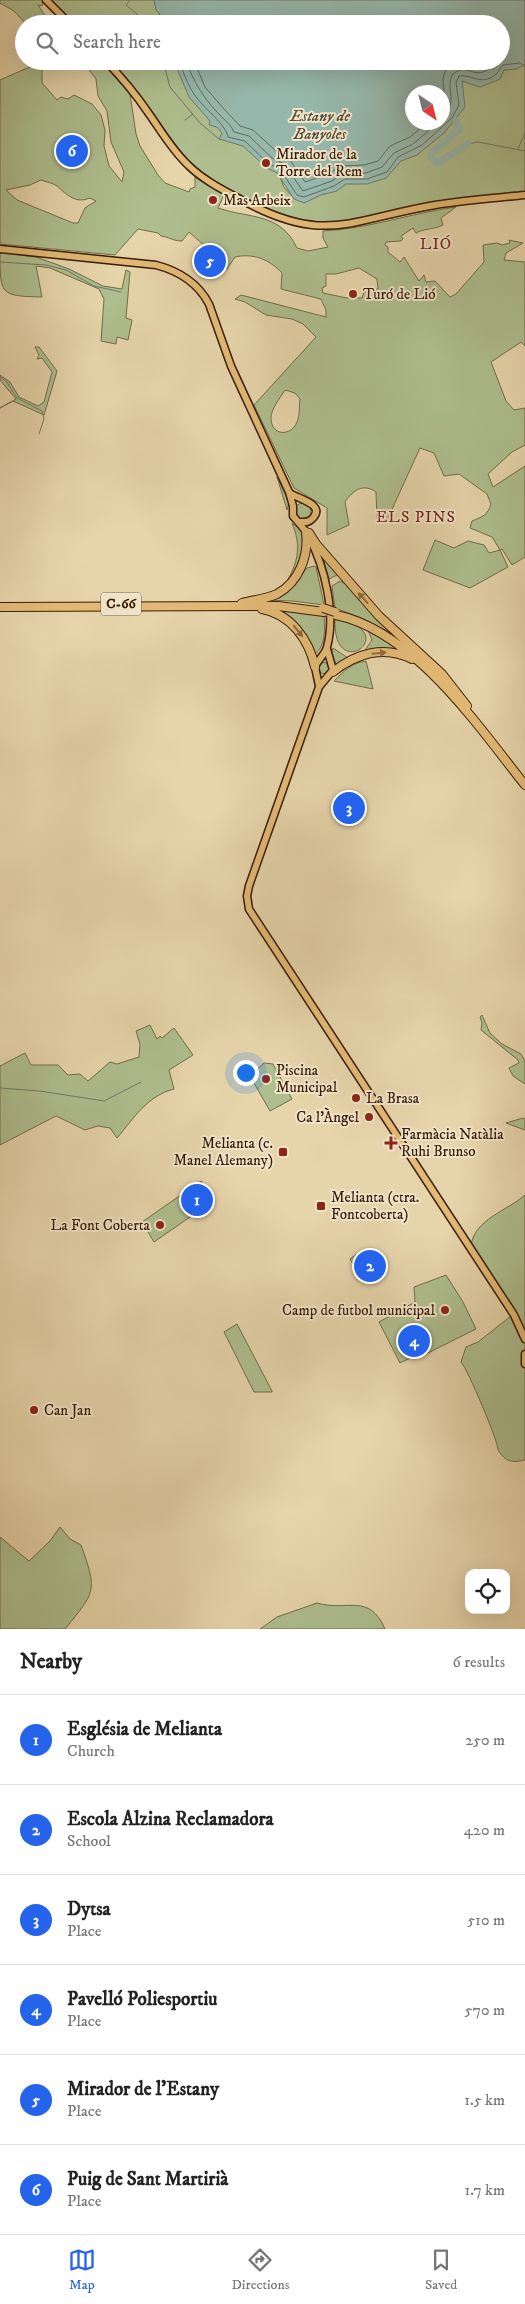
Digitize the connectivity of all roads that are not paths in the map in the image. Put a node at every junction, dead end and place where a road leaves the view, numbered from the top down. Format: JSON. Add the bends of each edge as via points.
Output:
{"nodes":[{"id":1,"x":46,"y":0,"type":"edge"},
{"id":2,"x":61,"y":15,"type":"edge"},
{"id":3,"x":114,"y":70,"type":"edge"},
{"id":4,"x":525,"y":195,"type":"edge"},
{"id":5,"x":0,"y":249,"type":"edge"},
{"id":6,"x":289,"y":492,"type":"junction"},
{"id":7,"x":303,"y":500,"type":"junction"},
{"id":8,"x":294,"y":506,"type":"junction"},
{"id":9,"x":310,"y":520,"type":"junction"},
{"id":10,"x":300,"y":522,"type":"junction"},
{"id":11,"x":308,"y":534,"type":"junction"},
{"id":12,"x":240,"y":605,"type":"junction"},
{"id":13,"x":0,"y":606,"type":"edge"},
{"id":14,"x":336,"y":613,"type":"junction"},
{"id":15,"x":327,"y":649,"type":"junction"},
{"id":16,"x":321,"y":660,"type":"junction"},
{"id":17,"x":331,"y":662,"type":"junction"},
{"id":18,"x":316,"y":670,"type":"junction"},
{"id":19,"x":429,"y":670,"type":"junction"},
{"id":20,"x":329,"y":674,"type":"junction"},
{"id":21,"x":320,"y":687,"type":"junction"},
{"id":22,"x":467,"y":706,"type":"junction"},
{"id":23,"x":525,"y":779,"type":"edge"},
{"id":24,"x":525,"y":785,"type":"edge"},
{"id":25,"x":525,"y":1340,"type":"edge"},
{"id":26,"x":525,"y":1354,"type":"edge"},
{"id":27,"x":525,"y":1364,"type":"edge"}],
"edges":[{"from":1,"to":2,"type":"main road"},
{"from":3,"to":4,"type":"main road","via":[[190,167],[212,184],[287,221],[339,226],[434,205]]},
{"from":5,"to":6,"type":"main road","via":[[156,266],[171,270],[199,289],[209,304],[255,423]]},
{"from":6,"to":7,"type":"main road"},
{"from":6,"to":8,"type":"main road"},
{"from":7,"to":8,"type":"main road"},
{"from":7,"to":9,"type":"main road","via":[[314,507],[314,516]]},
{"from":8,"to":10,"type":"main road","via":[[293,516]]},
{"from":9,"to":10,"type":"main road"},
{"from":9,"to":11,"type":"main road"},
{"from":10,"to":11,"type":"main road"},
{"from":11,"to":12,"type":"highway","via":[[304,559],[292,582],[277,594]]},
{"from":11,"to":15,"type":"main road","via":[[322,570],[328,598],[330,625]]},
{"from":22,"to":11,"type":"highway","one_way":true,"via":[[442,674],[373,609]]},
{"from":12,"to":13,"type":"highway","number":"C-66"},
{"from":12,"to":14,"type":"highway","number":"C-66","bridge":true,"via":[[296,604]]},
{"from":12,"to":18,"type":"highway","one_way":true,"via":[[270,610],[288,620],[302,635]]},
{"from":14,"to":19,"type":"highway","number":"C-66","via":[[388,638]]},
{"from":14,"to":22,"type":"highway","number":"C-66","via":[[373,626],[401,642],[424,659]]},
{"from":15,"to":16,"type":"main road"},
{"from":15,"to":17,"type":"main road"},
{"from":16,"to":17,"type":"main road"},
{"from":16,"to":18,"type":"main road"},
{"from":17,"to":20,"type":"main road"},
{"from":18,"to":20,"type":"main road"},
{"from":18,"to":21,"type":"main road"},
{"from":20,"to":19,"type":"highway","one_way":true,"via":[[355,658],[380,652],[404,655]]},
{"from":19,"to":24,"type":"highway","number":"C-66"},
{"from":20,"to":21,"type":"main road"},
{"from":21,"to":25,"type":"main road","via":[[249,886],[249,909],[514,1315]]},
{"from":22,"to":23,"type":"highway","number":"C-66"},
{"from":26,"to":27,"type":"main road"}]}
